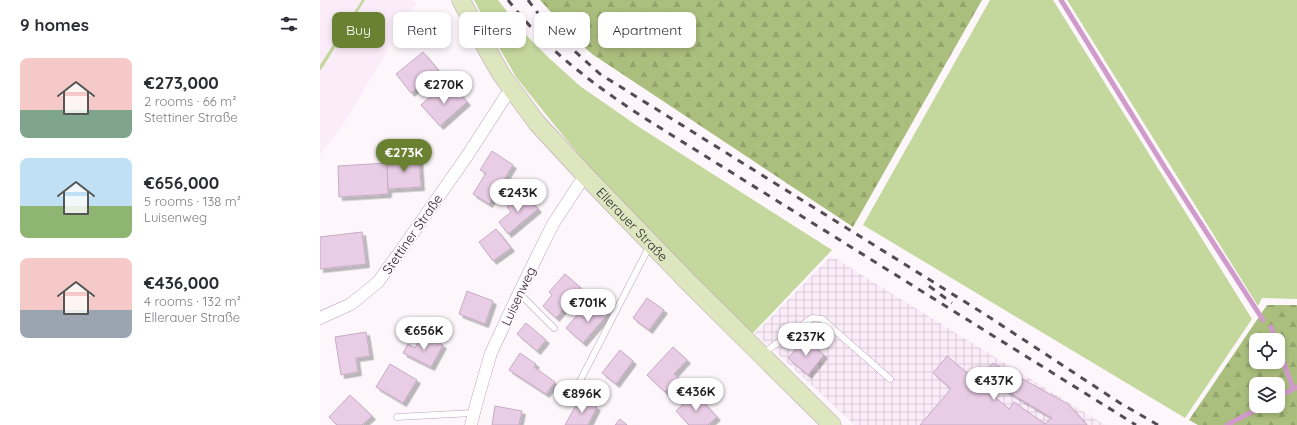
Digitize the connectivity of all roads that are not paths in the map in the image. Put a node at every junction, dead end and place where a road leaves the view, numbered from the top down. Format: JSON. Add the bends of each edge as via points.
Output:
{"nodes":[{"id":1,"x":461,"y":0,"type":"edge"},
{"id":2,"x":511,"y":88,"type":"junction"},
{"id":3,"x":585,"y":175,"type":"junction"},
{"id":4,"x":651,"y":243,"type":"junction"},
{"id":5,"x":519,"y":293,"type":"junction"},
{"id":6,"x":320,"y":318,"type":"edge"},
{"id":7,"x":554,"y":328,"type":"dead end"},
{"id":8,"x":760,"y":355,"type":"junction"},
{"id":9,"x":890,"y":379,"type":"dead end"},
{"id":10,"x":580,"y":381,"type":"dead end"},
{"id":11,"x":396,"y":417,"type":"dead end"},
{"id":12,"x":472,"y":419,"type":"edge"},
{"id":13,"x":832,"y":425,"type":"edge"}],
"edges":[{"from":1,"to":2,"type":"main road","name":"Ellerauer Straße"},
{"from":2,"to":3,"type":"main road","name":"Ellerauer Straße","via":[[537,123]]},
{"from":2,"to":6,"type":"street","name":"Stettiner Straße","via":[[463,162],[378,282],[351,304]]},
{"from":3,"to":4,"type":"main road","name":"Ellerauer Straße"},
{"from":3,"to":5,"type":"street","name":"Luisenweg","via":[[553,224]]},
{"from":4,"to":8,"type":"main road","name":"Ellerauer Straße"},
{"from":4,"to":10,"type":"lane"},
{"from":5,"to":7,"type":"lane"},
{"from":5,"to":12,"type":"street","name":"Luisenweg","via":[[491,353]]},
{"from":8,"to":9,"type":"lane","via":[[812,318],[822,319]]},
{"from":8,"to":13,"type":"main road","name":"Ellerauer Straße"},
{"from":11,"to":12,"type":"lane"}]}
